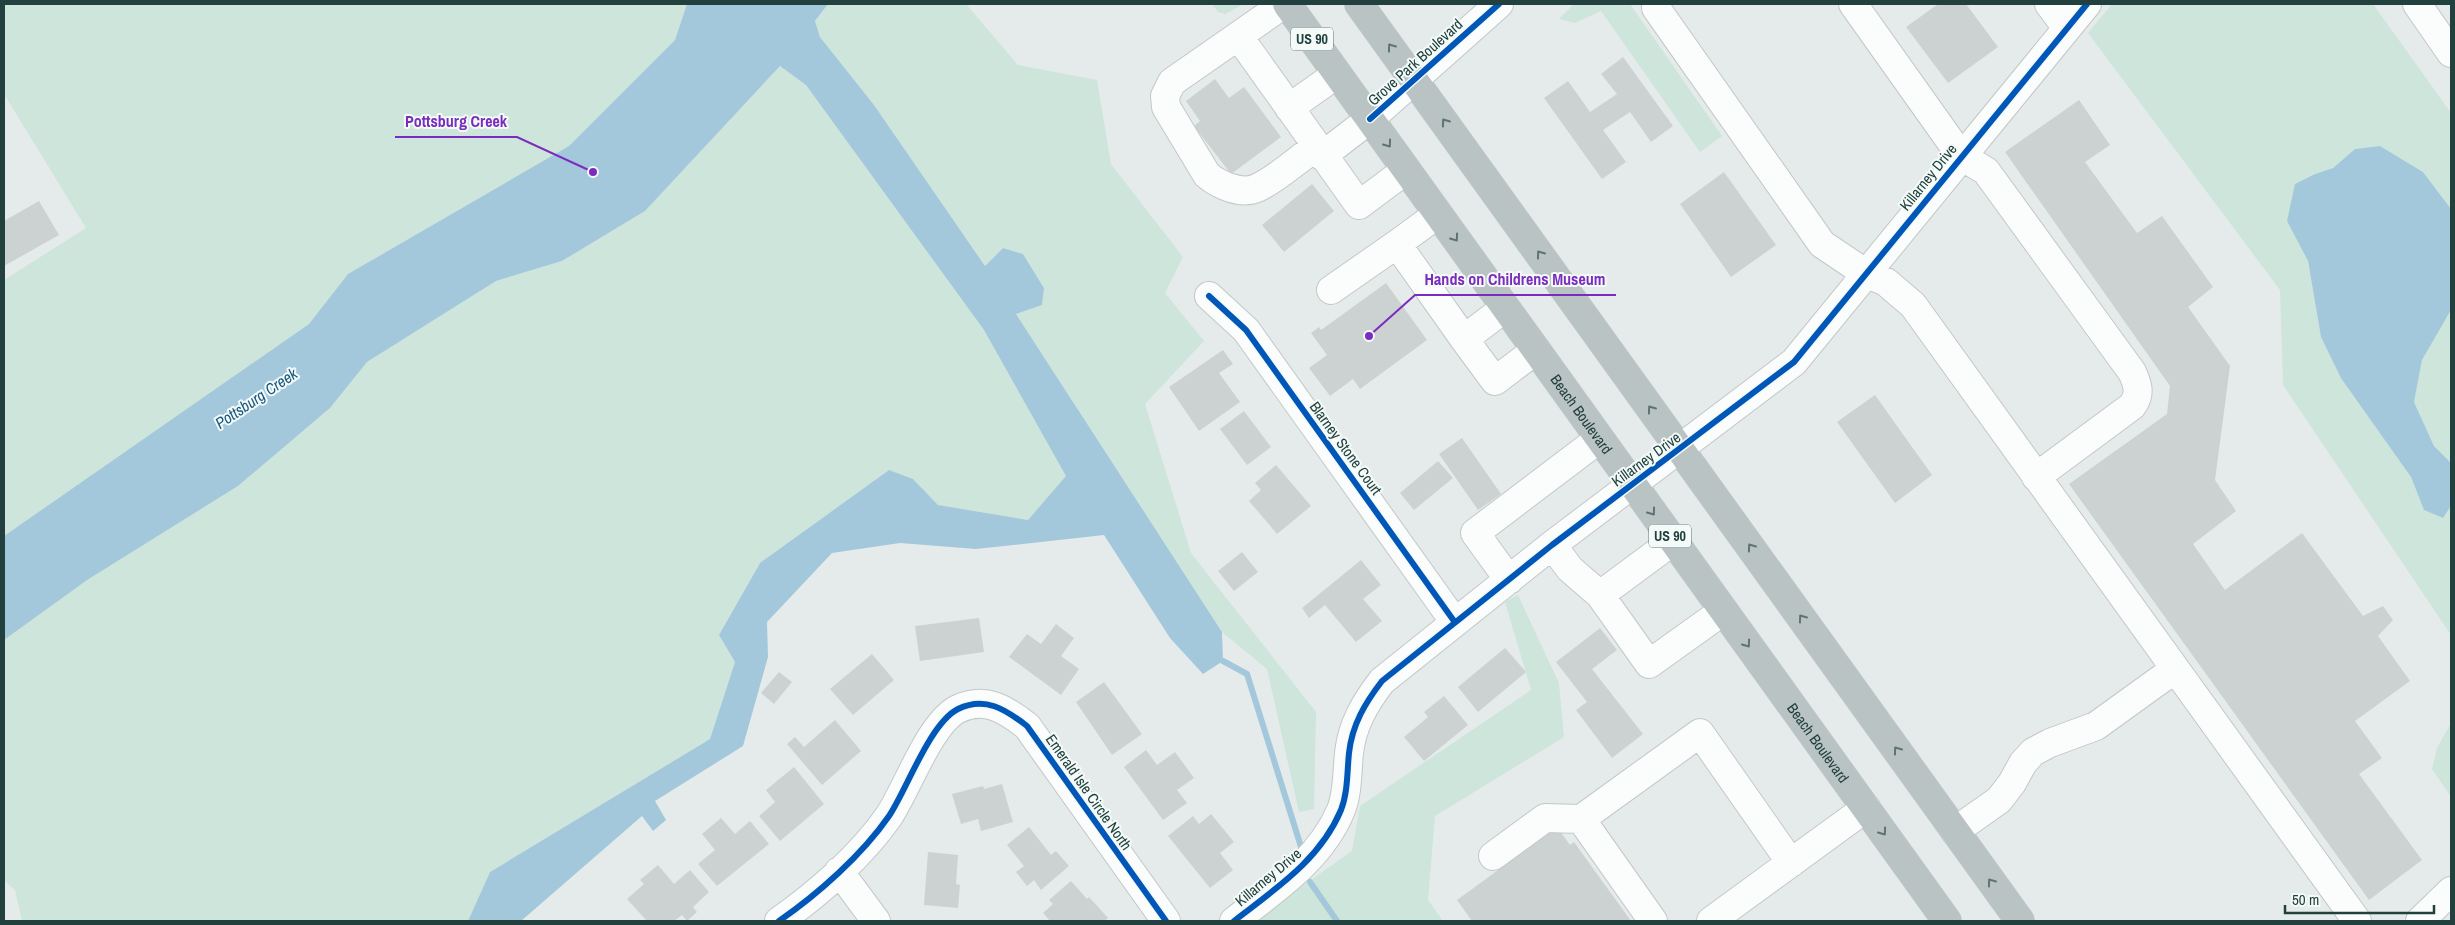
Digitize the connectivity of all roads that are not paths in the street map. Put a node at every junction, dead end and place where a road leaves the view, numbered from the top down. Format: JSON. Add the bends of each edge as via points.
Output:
{"nodes":[{"id":1,"x":1286,"y":4,"type":"edge"},
{"id":2,"x":1359,"y":4,"type":"edge"},
{"id":3,"x":1499,"y":4,"type":"edge"},
{"id":4,"x":1657,"y":4,"type":"edge"},
{"id":5,"x":1853,"y":4,"type":"edge"},
{"id":6,"x":2049,"y":4,"type":"edge"},
{"id":7,"x":2087,"y":4,"type":"edge"},
{"id":8,"x":2427,"y":10,"type":"edge"},
{"id":9,"x":2066,"y":28,"type":"junction"},
{"id":10,"x":1239,"y":37,"type":"junction"},
{"id":11,"x":2451,"y":53,"type":"edge"},
{"id":12,"x":1337,"y":74,"type":"junction"},
{"id":13,"x":1414,"y":79,"type":"junction"},
{"id":14,"x":1289,"y":108,"type":"junction"},
{"id":15,"x":1370,"y":119,"type":"junction"},
{"id":16,"x":1319,"y":152,"type":"junction"},
{"id":17,"x":1961,"y":156,"type":"junction"},
{"id":18,"x":1406,"y":170,"type":"junction"},
{"id":19,"x":1438,"y":214,"type":"junction"},
{"id":20,"x":1397,"y":244,"type":"junction"},
{"id":21,"x":1865,"y":273,"type":"junction"},
{"id":22,"x":1331,"y":290,"type":"dead end"},
{"id":23,"x":1209,"y":296,"type":"dead end"},
{"id":24,"x":1505,"y":308,"type":"junction"},
{"id":25,"x":1464,"y":339,"type":"junction"},
{"id":26,"x":1536,"y":350,"type":"junction"},
{"id":27,"x":1600,"y":439,"type":"junction"},
{"id":28,"x":1680,"y":449,"type":"junction"},
{"id":29,"x":2036,"y":477,"type":"junction"},
{"id":30,"x":1632,"y":484,"type":"junction"},
{"id":31,"x":1673,"y":541,"type":"junction"},
{"id":32,"x":1552,"y":545,"type":"junction"},
{"id":33,"x":1509,"y":580,"type":"junction"},
{"id":34,"x":1600,"y":595,"type":"junction"},
{"id":35,"x":1723,"y":611,"type":"junction"},
{"id":36,"x":1454,"y":621,"type":"junction"},
{"id":37,"x":2175,"y":669,"type":"junction"},
{"id":38,"x":1866,"y":808,"type":"junction"},
{"id":39,"x":1581,"y":819,"type":"junction"},
{"id":40,"x":1955,"y":831,"type":"junction"},
{"id":41,"x":1493,"y":856,"type":"dead end"},
{"id":42,"x":1791,"y":863,"type":"junction"},
{"id":43,"x":839,"y":871,"type":"junction"},
{"id":44,"x":2451,"y":891,"type":"edge"},
{"id":45,"x":779,"y":921,"type":"edge"},
{"id":46,"x":876,"y":921,"type":"edge"},
{"id":47,"x":1166,"y":921,"type":"edge"},
{"id":48,"x":1234,"y":921,"type":"edge"},
{"id":49,"x":1653,"y":921,"type":"edge"},
{"id":50,"x":1711,"y":921,"type":"edge"},
{"id":51,"x":1948,"y":921,"type":"edge"},
{"id":52,"x":2020,"y":921,"type":"edge"},
{"id":53,"x":2357,"y":921,"type":"edge"},
{"id":54,"x":2420,"y":921,"type":"edge"}],
"edges":[{"from":1,"to":10,"type":"street","name":"Grove Park Boulevard"},
{"from":1,"to":12,"type":"highway","name":"Beach Boulevard","number":"US 90"},
{"from":13,"to":2,"type":"highway","one_way":true},
{"from":3,"to":13,"type":"street","name":"Grove Park Boulevard"},
{"from":4,"to":21,"type":"street","via":[[1656,8],[1822,244]]},
{"from":5,"to":17,"type":"street"},
{"from":6,"to":9,"type":"street"},
{"from":7,"to":9,"type":"street","name":"Killarney Drive"},
{"from":8,"to":11,"type":"street"},
{"from":9,"to":17,"type":"street","name":"Killarney Drive"},
{"from":10,"to":14,"type":"street"},
{"from":10,"to":16,"type":"street","name":"Grove Park Boulevard","via":[[1172,82],[1165,96],[1166,107],[1207,175],[1229,188],[1256,188]]},
{"from":12,"to":14,"type":"street"},
{"from":12,"to":15,"type":"highway","name":"Beach Boulevard","number":"US 90"},
{"from":13,"to":15,"type":"street","name":"Grove Park Boulevard"},
{"from":28,"to":13,"type":"highway","one_way":true},
{"from":14,"to":16,"type":"street"},
{"from":15,"to":16,"type":"street","name":"Grove Park Boulevard"},
{"from":15,"to":18,"type":"highway","name":"Beach Boulevard","number":"US 90","one_way":true},
{"from":16,"to":18,"type":"street","via":[[1358,205]]},
{"from":17,"to":21,"type":"street","name":"Killarney Drive"},
{"from":17,"to":29,"type":"street","via":[[1986,171],[2132,372],[2138,385],[2138,398],[2132,406]]},
{"from":18,"to":19,"type":"highway","name":"Beach Boulevard","number":"US 90"},
{"from":19,"to":20,"type":"street"},
{"from":19,"to":24,"type":"highway","name":"Beach Boulevard","number":"US 90","one_way":true},
{"from":20,"to":22,"type":"street"},
{"from":20,"to":25,"type":"street"},
{"from":21,"to":28,"type":"street","name":"Killarney Drive","via":[[1794,362]]},
{"from":21,"to":29,"type":"street","via":[[1886,282],[1913,305]]},
{"from":23,"to":36,"type":"street","name":"Blarney Stone Court","via":[[1246,330]]},
{"from":24,"to":25,"type":"street"},
{"from":24,"to":26,"type":"highway","name":"Beach Boulevard","number":"US 90"},
{"from":25,"to":26,"type":"street","via":[[1494,381]]},
{"from":26,"to":27,"type":"highway","name":"Beach Boulevard","number":"US 90"},
{"from":27,"to":30,"type":"highway","name":"Beach Boulevard","number":"US 90"},
{"from":27,"to":33,"type":"street","via":[[1475,533]]},
{"from":28,"to":30,"type":"street","name":"Killarney Drive"},
{"from":40,"to":28,"type":"highway","one_way":true},
{"from":29,"to":37,"type":"street"},
{"from":30,"to":31,"type":"highway","name":"Beach Boulevard","number":"US 90","one_way":true},
{"from":30,"to":32,"type":"street","name":"Killarney Drive"},
{"from":31,"to":34,"type":"street"},
{"from":31,"to":35,"type":"highway","name":"Beach Boulevard","number":"US 90"},
{"from":32,"to":33,"type":"street","name":"Killarney Drive"},
{"from":32,"to":34,"type":"street","via":[[1570,570]]},
{"from":33,"to":36,"type":"street","name":"Killarney Drive"},
{"from":34,"to":35,"type":"street","via":[[1649,664]]},
{"from":35,"to":38,"type":"highway","name":"Beach Boulevard","number":"US 90","one_way":true},
{"from":36,"to":48,"type":"street","name":"Killarney Drive","via":[[1382,682],[1366,702],[1354,725],[1341,809],[1314,854]]},
{"from":37,"to":40,"type":"street","via":[[2096,726],[2033,752],[1999,800]]},
{"from":37,"to":53,"type":"street"},
{"from":38,"to":42,"type":"street"},
{"from":38,"to":51,"type":"highway","name":"Beach Boulevard","number":"US 90","one_way":true},
{"from":39,"to":41,"type":"street","via":[[1545,818]]},
{"from":39,"to":42,"type":"street","via":[[1700,733]]},
{"from":39,"to":49,"type":"street"},
{"from":52,"to":40,"type":"highway","one_way":true},
{"from":42,"to":50,"type":"street"},
{"from":43,"to":45,"type":"street","via":[[805,903]]},
{"from":43,"to":46,"type":"street"},
{"from":43,"to":47,"type":"street","name":"Emerald Isle Circle North","via":[[888,816],[940,723],[957,710],[974,703],[994,704],[1027,726]]},
{"from":44,"to":54,"type":"street"}]}
